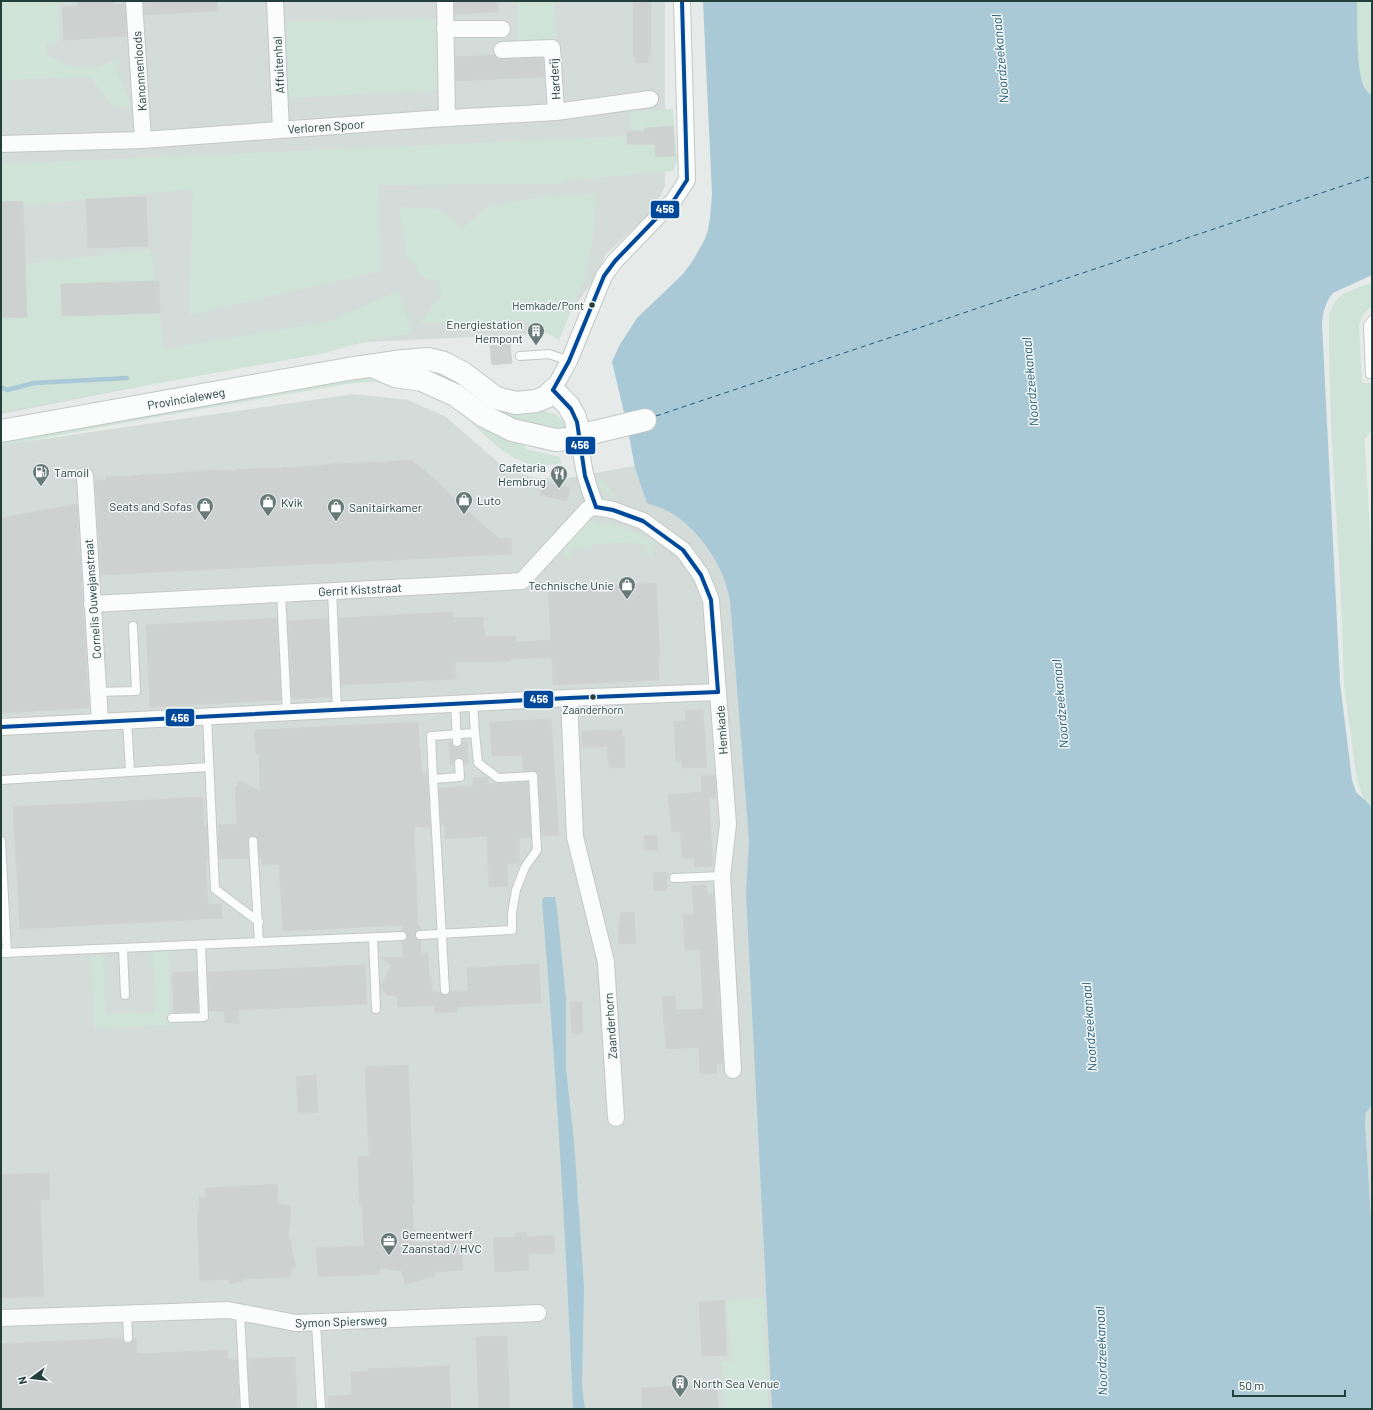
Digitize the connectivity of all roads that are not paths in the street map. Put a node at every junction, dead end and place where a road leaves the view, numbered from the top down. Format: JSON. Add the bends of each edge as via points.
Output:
{"nodes":[{"id":1,"x":134,"y":1,"type":"edge"},
{"id":2,"x":275,"y":1,"type":"edge"},
{"id":3,"x":445,"y":1,"type":"edge"},
{"id":4,"x":682,"y":1,"type":"edge"},
{"id":5,"x":502,"y":28,"type":"dead end"},
{"id":6,"x":445,"y":29,"type":"junction"},
{"id":7,"x":502,"y":50,"type":"dead end"},
{"id":8,"x":650,"y":99,"type":"dead end"},
{"id":9,"x":556,"y":112,"type":"junction"},
{"id":10,"x":447,"y":118,"type":"junction"},
{"id":11,"x":281,"y":130,"type":"junction"},
{"id":12,"x":143,"y":140,"type":"junction"},
{"id":13,"x":1,"y":144,"type":"edge"},
{"id":14,"x":1372,"y":320,"type":"edge"},
{"id":15,"x":520,"y":356,"type":"dead end"},
{"id":16,"x":569,"y":361,"type":"junction"},
{"id":17,"x":372,"y":366,"type":"junction"},
{"id":18,"x":1370,"y":374,"type":"dead end"},
{"id":19,"x":553,"y":390,"type":"junction"},
{"id":20,"x":645,"y":420,"type":"dead end"},
{"id":21,"x":1,"y":431,"type":"edge"},
{"id":22,"x":580,"y":438,"type":"junction"},
{"id":23,"x":85,"y":476,"type":"dead end"},
{"id":24,"x":596,"y":507,"type":"junction"},
{"id":25,"x":332,"y":590,"type":"junction"},
{"id":26,"x":281,"y":593,"type":"junction"},
{"id":27,"x":92,"y":604,"type":"junction"},
{"id":28,"x":133,"y":626,"type":"dead end"},
{"id":29,"x":98,"y":692,"type":"junction"},
{"id":30,"x":718,"y":692,"type":"junction"},
{"id":31,"x":569,"y":698,"type":"junction"},
{"id":32,"x":474,"y":703,"type":"junction"},
{"id":33,"x":455,"y":704,"type":"junction"},
{"id":34,"x":337,"y":710,"type":"junction"},
{"id":35,"x":288,"y":712,"type":"junction"},
{"id":36,"x":207,"y":716,"type":"junction"},
{"id":37,"x":127,"y":720,"type":"junction"},
{"id":38,"x":100,"y":722,"type":"junction"},
{"id":39,"x":1,"y":727,"type":"edge"},
{"id":40,"x":475,"y":733,"type":"junction"},
{"id":41,"x":457,"y":738,"type":"junction"},
{"id":42,"x":459,"y":763,"type":"dead end"},
{"id":43,"x":209,"y":767,"type":"junction"},
{"id":44,"x":130,"y":772,"type":"junction"},
{"id":45,"x":433,"y":779,"type":"junction"},
{"id":46,"x":1,"y":780,"type":"edge"},
{"id":47,"x":1,"y":841,"type":"edge"},
{"id":48,"x":253,"y":841,"type":"dead end"},
{"id":49,"x":722,"y":876,"type":"junction"},
{"id":50,"x":674,"y":878,"type":"dead end"},
{"id":51,"x":259,"y":922,"type":"junction"},
{"id":52,"x":442,"y":934,"type":"junction"},
{"id":53,"x":420,"y":935,"type":"dead end"},
{"id":54,"x":402,"y":936,"type":"dead end"},
{"id":55,"x":373,"y":938,"type":"junction"},
{"id":56,"x":259,"y":942,"type":"junction"},
{"id":57,"x":202,"y":945,"type":"junction"},
{"id":58,"x":123,"y":948,"type":"junction"},
{"id":59,"x":4,"y":953,"type":"edge"},
{"id":60,"x":445,"y":990,"type":"dead end"},
{"id":61,"x":126,"y":995,"type":"dead end"},
{"id":62,"x":376,"y":1009,"type":"dead end"},
{"id":63,"x":172,"y":1018,"type":"dead end"},
{"id":64,"x":733,"y":1070,"type":"dead end"},
{"id":65,"x":616,"y":1118,"type":"dead end"},
{"id":66,"x":127,"y":1313,"type":"junction"},
{"id":67,"x":240,"y":1313,"type":"junction"},
{"id":68,"x":538,"y":1313,"type":"dead end"},
{"id":69,"x":1,"y":1318,"type":"edge"},
{"id":70,"x":316,"y":1322,"type":"junction"},
{"id":71,"x":128,"y":1338,"type":"dead end"},
{"id":72,"x":245,"y":1409,"type":"edge"},
{"id":73,"x":321,"y":1409,"type":"edge"}],
"edges":[{"from":1,"to":12,"type":"street","name":"Kanonnenloods"},
{"from":2,"to":11,"type":"street","name":"Affuitenhal"},
{"from":3,"to":6,"type":"street"},
{"from":4,"to":16,"type":"street","via":[[687,180],[674,200],[615,261],[604,276]]},
{"from":5,"to":6,"type":"street"},
{"from":6,"to":10,"type":"street"},
{"from":7,"to":9,"type":"street","name":"Harderij","via":[[552,48]]},
{"from":8,"to":9,"type":"street","name":"Verloren Spoor"},
{"from":9,"to":10,"type":"street","name":"Verloren Spoor"},
{"from":10,"to":11,"type":"street","name":"Verloren Spoor"},
{"from":11,"to":12,"type":"street","name":"Verloren Spoor"},
{"from":12,"to":13,"type":"street","name":"Verloren Spoor"},
{"from":14,"to":18,"type":"lane","via":[[1368,325]]},
{"from":15,"to":16,"type":"lane","via":[[549,354]]},
{"from":16,"to":19,"type":"street"},
{"from":17,"to":19,"type":"main road","name":"Provincialeweg","via":[[403,360],[428,359],[463,373],[496,398],[516,403],[536,401],[546,397]]},
{"from":17,"to":21,"type":"main road","name":"Provincialeweg"},
{"from":17,"to":22,"type":"main road","via":[[395,376],[422,380],[455,395],[484,416],[512,430],[556,440]]},
{"from":19,"to":22,"type":"main road","via":[[568,405],[575,417]]},
{"from":20,"to":22,"type":"main road"},
{"from":22,"to":24,"type":"street","via":[[585,478]]},
{"from":23,"to":27,"type":"street","name":"Cornelis Ouwejanstraat"},
{"from":24,"to":25,"type":"street","name":"Gerrit Kiststraat","via":[[588,509],[522,581]]},
{"from":24,"to":30,"type":"street","name":"Hemkade","via":[[614,510],[643,521],[683,550],[701,575],[711,600]]},
{"from":25,"to":26,"type":"street","name":"Gerrit Kiststraat"},
{"from":25,"to":34,"type":"lane"},
{"from":26,"to":27,"type":"street","name":"Gerrit Kiststraat"},
{"from":26,"to":35,"type":"lane"},
{"from":27,"to":29,"type":"street","name":"Cornelis Ouwejanstraat"},
{"from":28,"to":29,"type":"lane","via":[[136,690]]},
{"from":29,"to":38,"type":"street","name":"Cornelis Ouwejanstraat"},
{"from":30,"to":31,"type":"street"},
{"from":30,"to":49,"type":"street","name":"Hemkade","via":[[728,824]]},
{"from":31,"to":32,"type":"street"},
{"from":31,"to":65,"type":"street","name":"Zaanderhorn","via":[[575,837],[606,962]]},
{"from":32,"to":33,"type":"street"},
{"from":32,"to":40,"type":"lane"},
{"from":33,"to":34,"type":"street"},
{"from":33,"to":41,"type":"lane"},
{"from":34,"to":35,"type":"street"},
{"from":35,"to":36,"type":"street"},
{"from":36,"to":37,"type":"street"},
{"from":36,"to":43,"type":"lane"},
{"from":37,"to":38,"type":"street"},
{"from":37,"to":44,"type":"lane"},
{"from":38,"to":39,"type":"street"},
{"from":40,"to":41,"type":"lane"},
{"from":40,"to":52,"type":"lane","via":[[478,763],[498,778],[533,776],[537,850],[525,867],[516,890],[512,930]]},
{"from":41,"to":45,"type":"lane","via":[[431,736]]},
{"from":42,"to":45,"type":"lane","via":[[460,777]]},
{"from":43,"to":44,"type":"lane"},
{"from":43,"to":51,"type":"lane","via":[[215,889]]},
{"from":44,"to":46,"type":"lane"},
{"from":45,"to":52,"type":"lane"},
{"from":47,"to":59,"type":"lane"},
{"from":48,"to":51,"type":"lane"},
{"from":49,"to":50,"type":"lane"},
{"from":49,"to":64,"type":"street","name":"Hemkade"},
{"from":51,"to":56,"type":"lane"},
{"from":52,"to":53,"type":"lane"},
{"from":52,"to":60,"type":"lane"},
{"from":54,"to":55,"type":"lane"},
{"from":55,"to":56,"type":"lane"},
{"from":55,"to":62,"type":"lane"},
{"from":56,"to":57,"type":"lane"},
{"from":57,"to":58,"type":"lane"},
{"from":57,"to":63,"type":"lane","via":[[204,1017]]},
{"from":58,"to":59,"type":"lane"},
{"from":58,"to":61,"type":"lane"},
{"from":66,"to":67,"type":"street","name":"Symon Spiersweg","via":[[228,1310]]},
{"from":66,"to":69,"type":"street","name":"Symon Spiersweg"},
{"from":66,"to":71,"type":"lane"},
{"from":67,"to":70,"type":"street","name":"Symon Spiersweg","via":[[296,1324]]},
{"from":67,"to":72,"type":"lane"},
{"from":68,"to":70,"type":"street","name":"Symon Spiersweg"},
{"from":70,"to":73,"type":"lane"}]}
